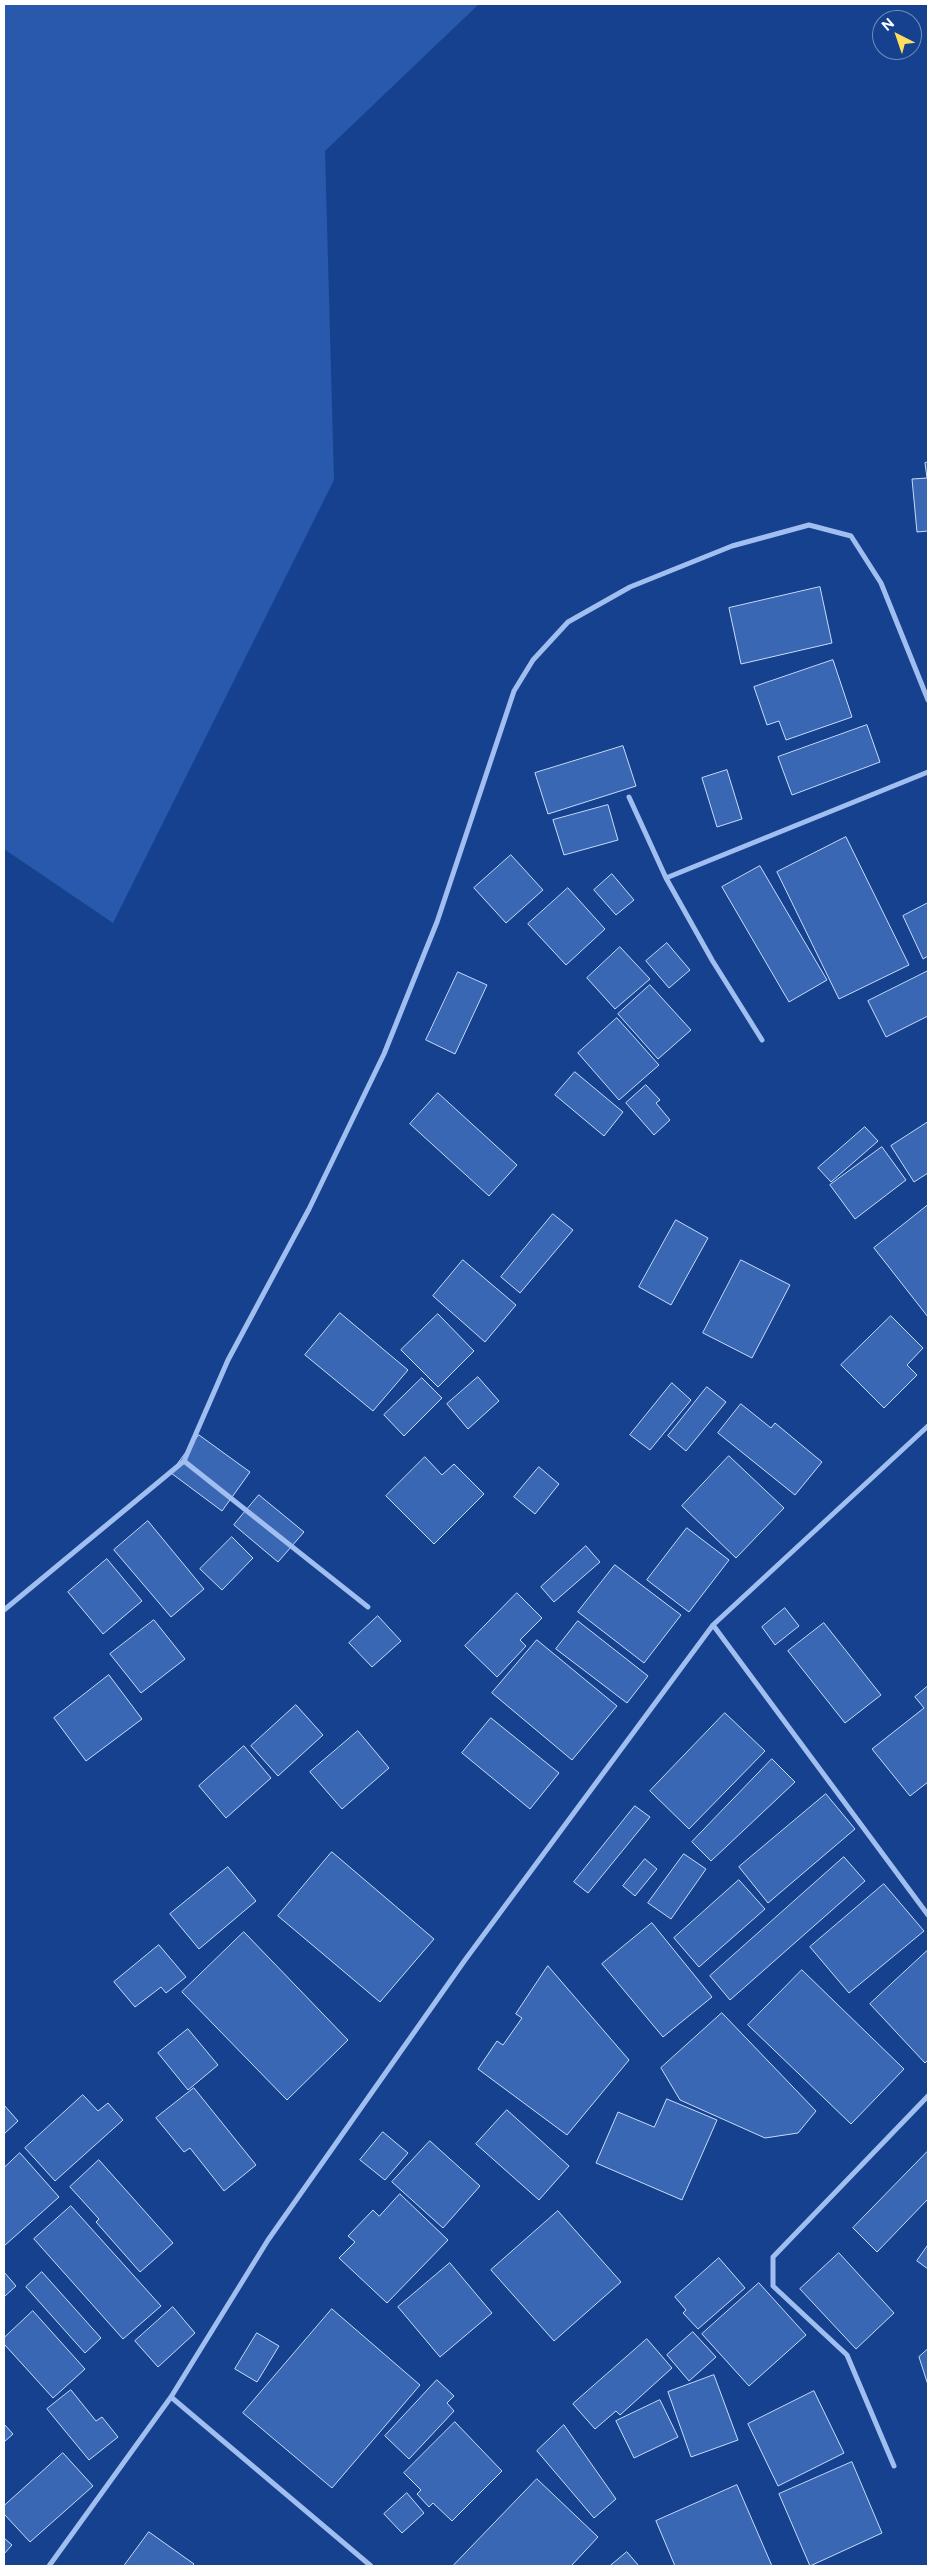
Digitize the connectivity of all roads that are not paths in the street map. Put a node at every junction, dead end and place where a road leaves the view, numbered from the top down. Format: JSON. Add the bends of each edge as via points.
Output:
{"nodes":[{"id":1,"x":928,"y":700,"type":"edge"},
{"id":2,"x":928,"y":772,"type":"edge"},
{"id":3,"x":628,"y":797,"type":"dead end"},
{"id":4,"x":666,"y":878,"type":"junction"},
{"id":5,"x":762,"y":1040,"type":"dead end"},
{"id":6,"x":928,"y":1426,"type":"edge"},
{"id":7,"x":184,"y":1461,"type":"junction"},
{"id":8,"x":368,"y":1607,"type":"dead end"},
{"id":9,"x":4,"y":1610,"type":"edge"},
{"id":10,"x":713,"y":1625,"type":"junction"},
{"id":11,"x":928,"y":1915,"type":"edge"},
{"id":12,"x":928,"y":2096,"type":"edge"},
{"id":13,"x":171,"y":2398,"type":"junction"},
{"id":14,"x":894,"y":2466,"type":"dead end"},
{"id":15,"x":48,"y":2566,"type":"edge"},
{"id":16,"x":372,"y":2566,"type":"edge"}],
"edges":[{"from":1,"to":7,"type":"street","via":[[881,583],[851,536],[809,524],[732,546],[630,587],[568,622],[533,660],[514,691],[437,922],[384,1054],[309,1209],[228,1360]]},
{"from":2,"to":4,"type":"street"},
{"from":3,"to":4,"type":"street"},
{"from":4,"to":5,"type":"street"},
{"from":6,"to":10,"type":"street"},
{"from":7,"to":8,"type":"street"},
{"from":7,"to":9,"type":"street"},
{"from":10,"to":11,"type":"street"},
{"from":10,"to":13,"type":"street","via":[[465,1960],[268,2240]]},
{"from":12,"to":14,"type":"street","via":[[773,2257],[773,2286],[847,2355]]},
{"from":13,"to":15,"type":"street"},
{"from":13,"to":16,"type":"street"}]}
